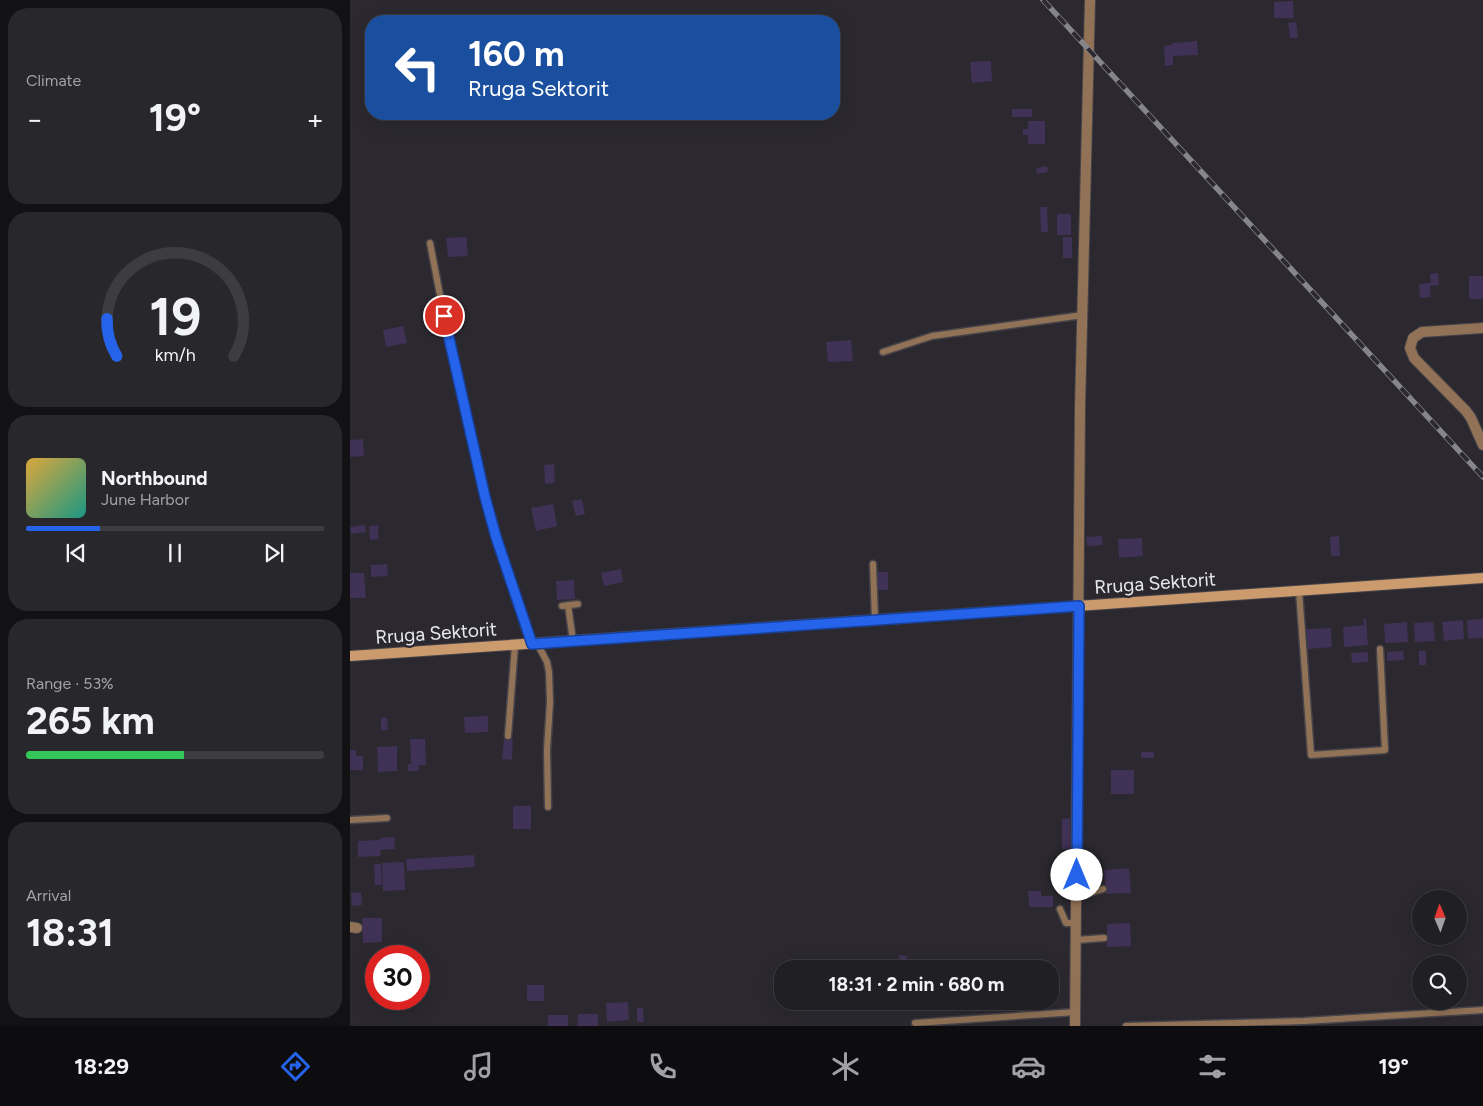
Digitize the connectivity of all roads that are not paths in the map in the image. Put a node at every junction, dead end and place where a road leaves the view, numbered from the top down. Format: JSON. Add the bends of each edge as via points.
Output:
{"nodes":[{"id":1,"x":1090,"y":0,"type":"edge"},
{"id":2,"x":430,"y":243,"type":"dead end"},
{"id":3,"x":1084,"y":315,"type":"junction"},
{"id":4,"x":1483,"y":328,"type":"edge"},
{"id":5,"x":883,"y":352,"type":"dead end"},
{"id":6,"x":1483,"y":445,"type":"edge"},
{"id":7,"x":873,"y":564,"type":"dead end"},
{"id":8,"x":1483,"y":578,"type":"edge"},
{"id":9,"x":1299,"y":591,"type":"junction"},
{"id":10,"x":578,"y":604,"type":"dead end"},
{"id":11,"x":1079,"y":606,"type":"junction"},
{"id":12,"x":875,"y":620,"type":"junction"},
{"id":13,"x":572,"y":641,"type":"junction"},
{"id":14,"x":534,"y":643,"type":"junction"},
{"id":15,"x":514,"y":645,"type":"junction"},
{"id":16,"x":1380,"y":649,"type":"dead end"},
{"id":17,"x":350,"y":656,"type":"edge"},
{"id":18,"x":508,"y":736,"type":"dead end"},
{"id":19,"x":548,"y":807,"type":"dead end"},
{"id":20,"x":387,"y":818,"type":"dead end"},
{"id":21,"x":350,"y":820,"type":"edge"},
{"id":22,"x":1103,"y":889,"type":"dead end"},
{"id":23,"x":1076,"y":894,"type":"junction"},
{"id":24,"x":1060,"y":909,"type":"dead end"},
{"id":25,"x":1076,"y":924,"type":"junction"},
{"id":26,"x":1104,"y":938,"type":"dead end"},
{"id":27,"x":1076,"y":940,"type":"junction"},
{"id":28,"x":1483,"y":1010,"type":"edge"},
{"id":29,"x":1076,"y":1012,"type":"junction"},
{"id":30,"x":915,"y":1023,"type":"dead end"},
{"id":31,"x":1075,"y":1026,"type":"edge"},
{"id":32,"x":1126,"y":1026,"type":"edge"}],
"edges":[{"from":1,"to":3,"type":"street"},
{"from":2,"to":14,"type":"lane","via":[[485,497]]},
{"from":3,"to":5,"type":"lane","via":[[932,336]]},
{"from":3,"to":11,"type":"street"},
{"from":4,"to":6,"type":"street","via":[[1422,332],[1413,338],[1410,348],[1414,358],[1466,411]]},
{"from":7,"to":12,"type":"lane"},
{"from":8,"to":9,"type":"street","name":"Rruga Sektorit"},
{"from":9,"to":11,"type":"street","name":"Rruga Sektorit"},
{"from":9,"to":16,"type":"lane","via":[[1311,755],[1385,750]]},
{"from":10,"to":13,"type":"lane","via":[[565,605]]},
{"from":11,"to":12,"type":"street","name":"Rruga Sektorit"},
{"from":11,"to":23,"type":"street"},
{"from":12,"to":13,"type":"street","name":"Rruga Sektorit"},
{"from":13,"to":14,"type":"street","name":"Rruga Sektorit"},
{"from":14,"to":15,"type":"street","name":"Rruga Sektorit"},
{"from":14,"to":19,"type":"lane","via":[[547,662],[549,672]]},
{"from":15,"to":17,"type":"street","name":"Rruga Sektorit"},
{"from":15,"to":18,"type":"lane"},
{"from":20,"to":21,"type":"lane"},
{"from":22,"to":23,"type":"lane"},
{"from":23,"to":25,"type":"street"},
{"from":24,"to":25,"type":"lane","via":[[1066,923]]},
{"from":25,"to":27,"type":"street"},
{"from":26,"to":27,"type":"lane"},
{"from":27,"to":29,"type":"street"},
{"from":28,"to":32,"type":"lane","via":[[1304,1021]]},
{"from":29,"to":30,"type":"lane"},
{"from":29,"to":31,"type":"street"}]}
